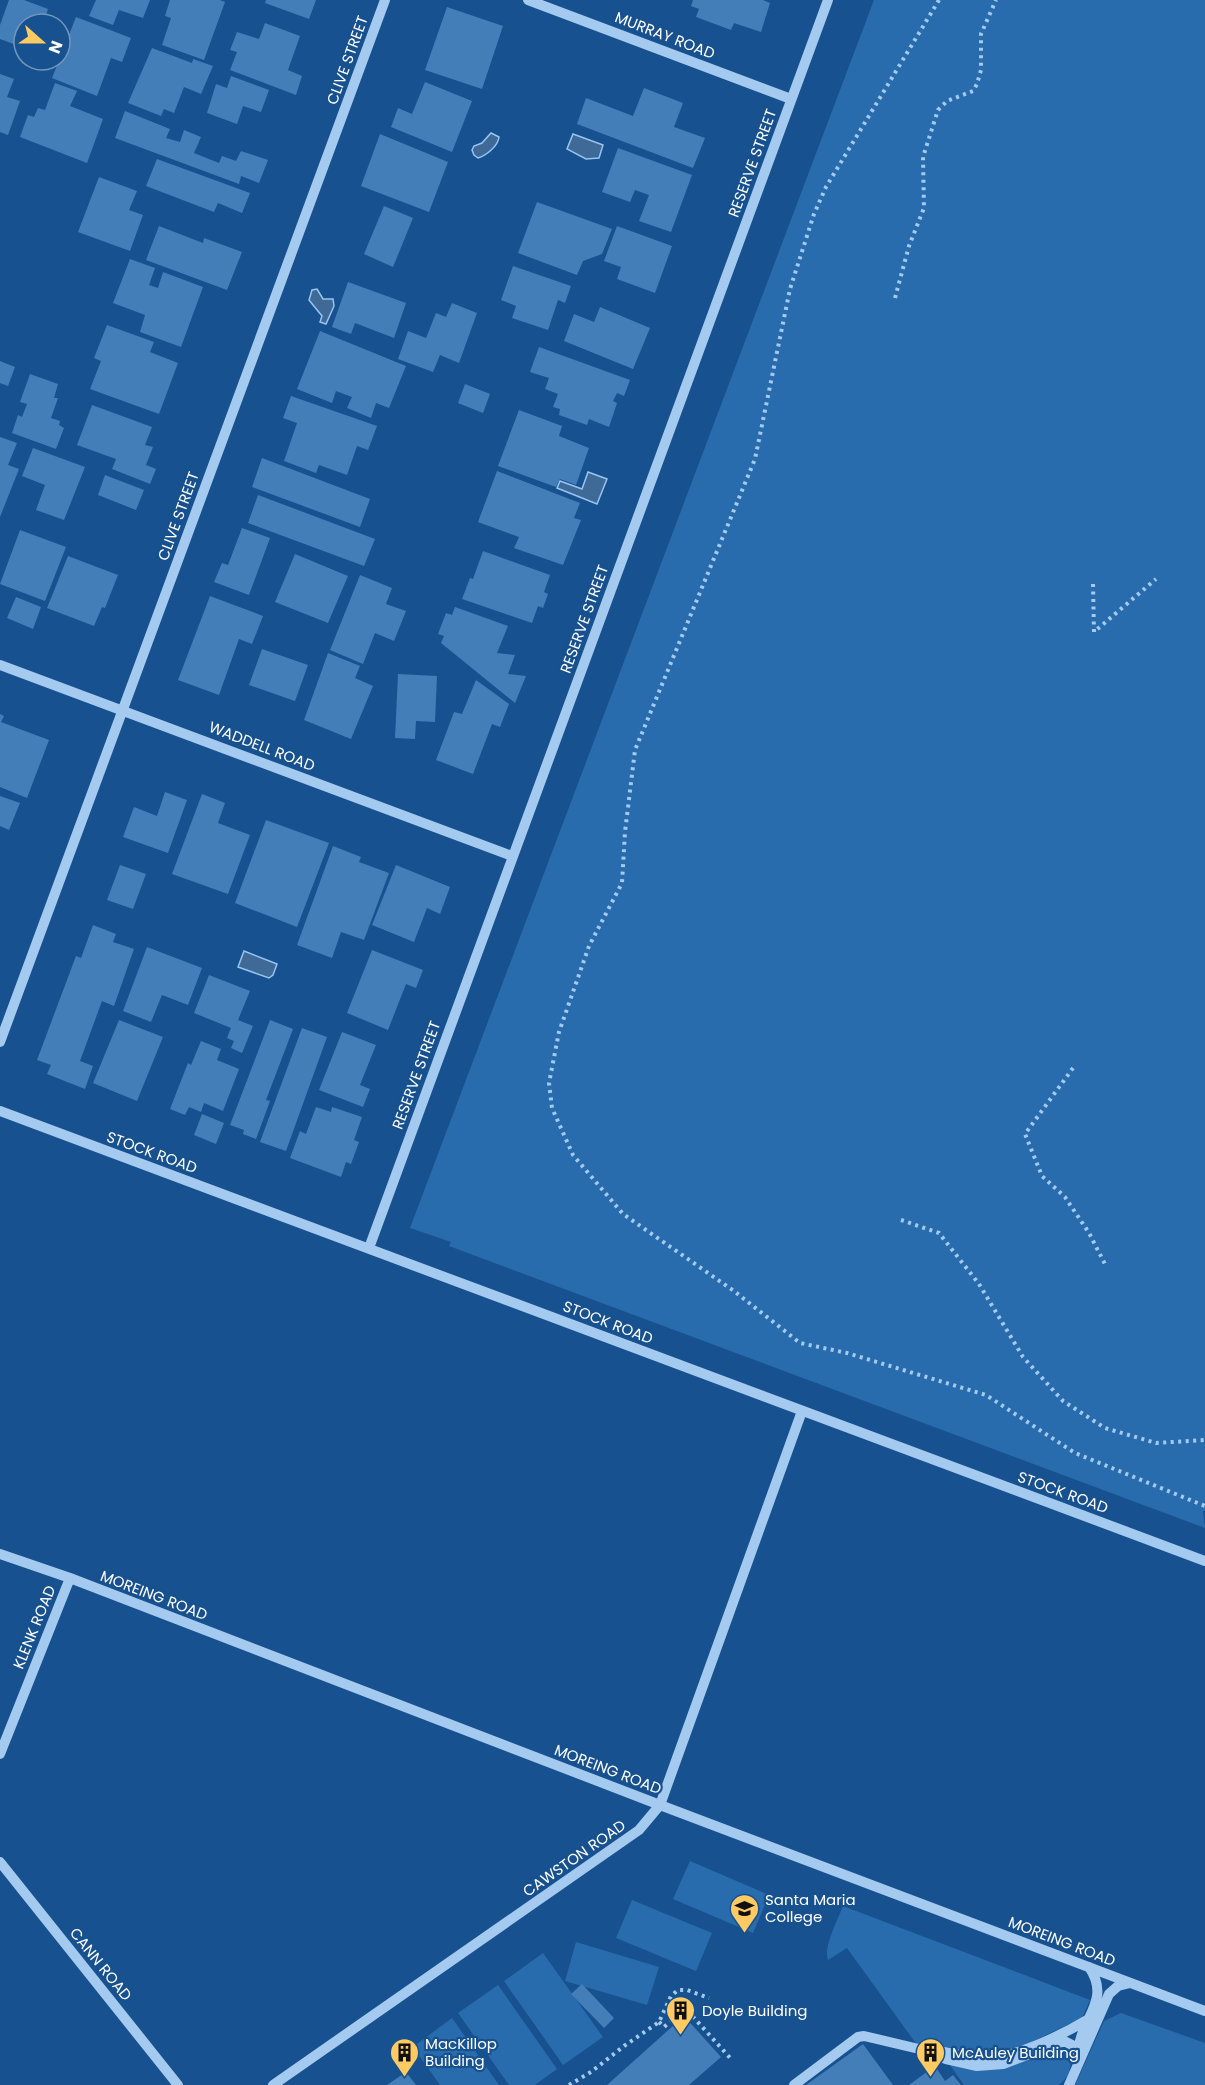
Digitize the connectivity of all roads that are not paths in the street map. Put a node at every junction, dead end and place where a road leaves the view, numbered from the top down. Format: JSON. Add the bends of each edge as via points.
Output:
{"nodes":[{"id":1,"x":385,"y":0,"type":"edge"},
{"id":2,"x":528,"y":0,"type":"edge"},
{"id":3,"x":828,"y":0,"type":"edge"},
{"id":4,"x":791,"y":99,"type":"junction"},
{"id":5,"x":0,"y":665,"type":"edge"},
{"id":6,"x":122,"y":710,"type":"junction"},
{"id":7,"x":513,"y":856,"type":"junction"},
{"id":8,"x":0,"y":1042,"type":"edge"},
{"id":9,"x":0,"y":1111,"type":"edge"},
{"id":10,"x":369,"y":1248,"type":"junction"},
{"id":11,"x":802,"y":1411,"type":"junction"},
{"id":12,"x":0,"y":1554,"type":"edge"},
{"id":13,"x":1205,"y":1561,"type":"edge"},
{"id":14,"x":69,"y":1578,"type":"junction"},
{"id":15,"x":0,"y":1754,"type":"edge"},
{"id":16,"x":660,"y":1805,"type":"junction"},
{"id":17,"x":0,"y":1862,"type":"edge"},
{"id":18,"x":1089,"y":1967,"type":"junction"},
{"id":19,"x":1130,"y":1983,"type":"junction"},
{"id":20,"x":1205,"y":2011,"type":"edge"},
{"id":21,"x":1088,"y":2020,"type":"junction"},
{"id":22,"x":919,"y":2049,"type":"junction"},
{"id":23,"x":1078,"y":2058,"type":"junction"},
{"id":24,"x":1077,"y":2071,"type":"junction"},
{"id":25,"x":178,"y":2085,"type":"edge"},
{"id":26,"x":273,"y":2085,"type":"edge"},
{"id":27,"x":794,"y":2085,"type":"edge"},
{"id":28,"x":1069,"y":2085,"type":"edge"}],
"edges":[{"from":1,"to":6,"type":"street","name":"CLIVE STREET"},
{"from":2,"to":4,"type":"street","name":"MURRAY ROAD"},
{"from":3,"to":4,"type":"street","name":"RESERVE STREET"},
{"from":4,"to":7,"type":"street","name":"RESERVE STREET"},
{"from":5,"to":6,"type":"street","name":"WADDELL ROAD"},
{"from":6,"to":7,"type":"street","name":"WADDELL ROAD"},
{"from":6,"to":8,"type":"street","name":"CLIVE STREET"},
{"from":7,"to":10,"type":"street","name":"RESERVE STREET"},
{"from":9,"to":10,"type":"street","name":"STOCK ROAD"},
{"from":10,"to":11,"type":"street","name":"STOCK ROAD"},
{"from":11,"to":13,"type":"street","name":"STOCK ROAD"},
{"from":11,"to":16,"type":"street","name":"CAWSTON ROAD"},
{"from":12,"to":14,"type":"street","name":"MOREING ROAD"},
{"from":14,"to":15,"type":"street","name":"KLENK ROAD"},
{"from":14,"to":16,"type":"street","name":"MOREING ROAD"},
{"from":16,"to":18,"type":"street","name":"MOREING ROAD"},
{"from":16,"to":26,"type":"street","name":"CAWSTON ROAD","via":[[639,1830]]},
{"from":17,"to":25,"type":"street","name":"CANN ROAD"},
{"from":18,"to":19,"type":"street","name":"MOREING ROAD"},
{"from":18,"to":21,"type":"street","via":[[1098,1989]]},
{"from":19,"to":20,"type":"street","name":"MOREING ROAD"},
{"from":19,"to":24,"type":"street","via":[[1109,1994]]},
{"from":21,"to":22,"type":"street","via":[[1003,2056],[983,2058]]},
{"from":21,"to":23,"type":"street","via":[[1080,2037]]},
{"from":22,"to":23,"type":"street","via":[[955,2061],[990,2066],[1064,2041],[1072,2045]]},
{"from":22,"to":27,"type":"street","via":[[858,2037]]},
{"from":23,"to":24,"type":"street"},
{"from":24,"to":28,"type":"street"}]}
